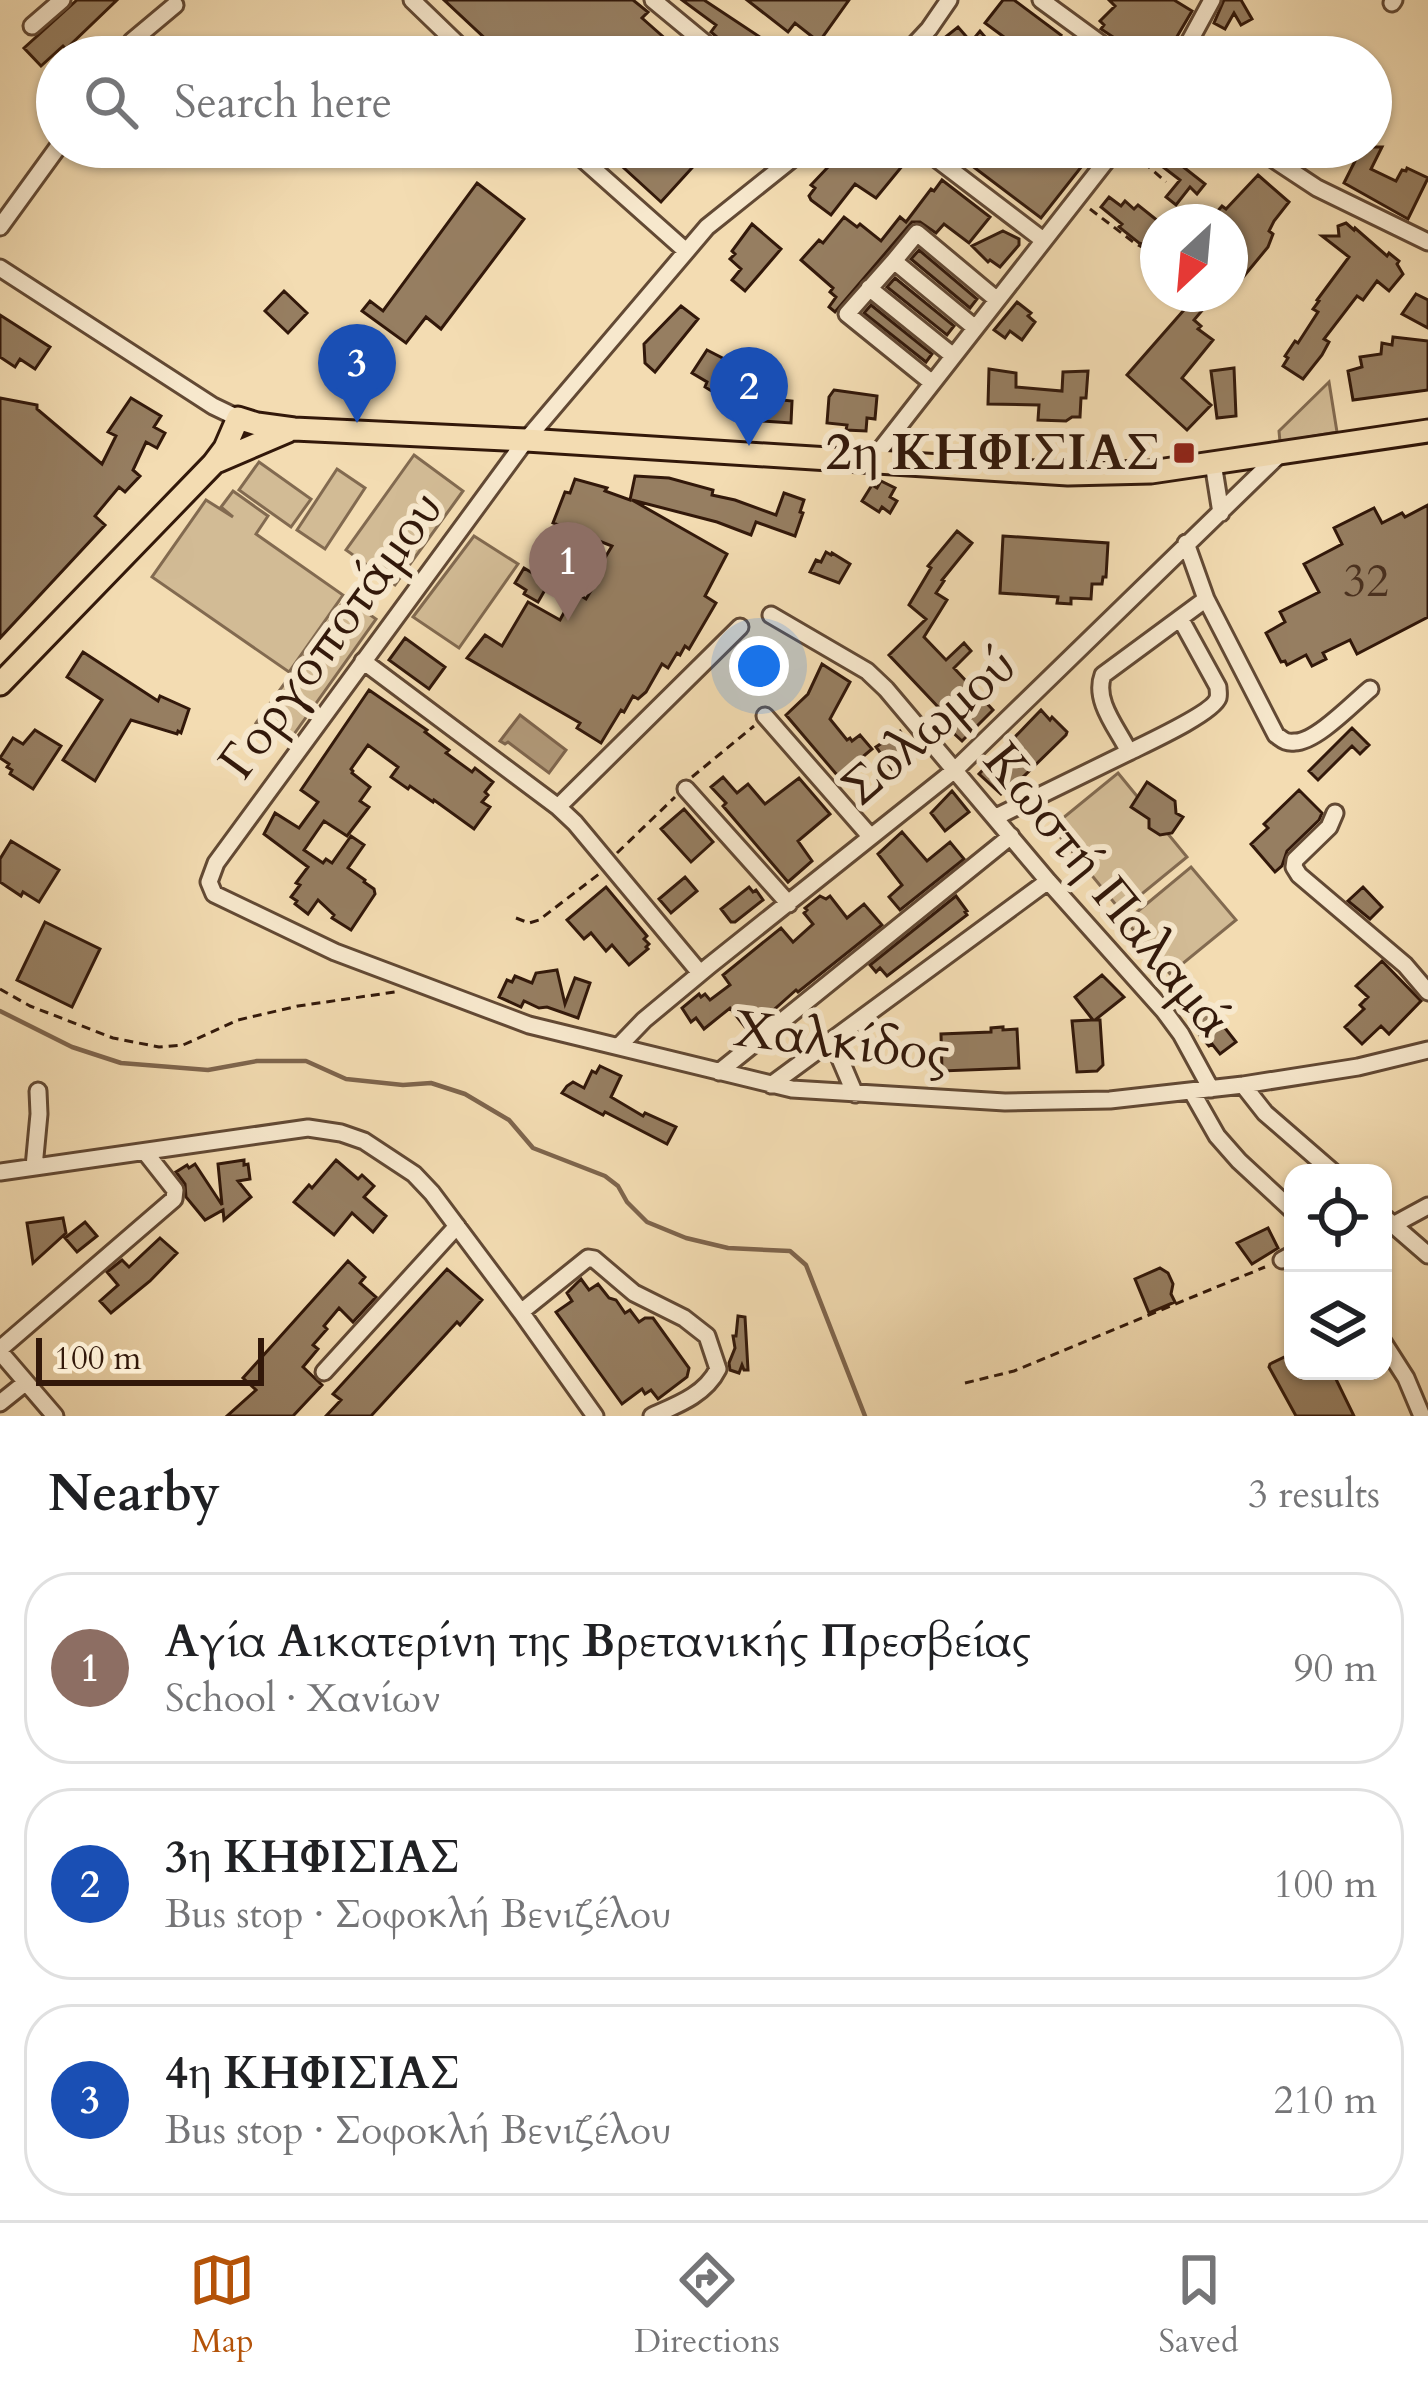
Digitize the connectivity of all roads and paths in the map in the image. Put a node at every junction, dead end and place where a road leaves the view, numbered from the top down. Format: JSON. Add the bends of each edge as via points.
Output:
{"nodes":[{"id":1,"x":62,"y":0,"type":"edge"},
{"id":2,"x":412,"y":0,"type":"edge"},
{"id":3,"x":653,"y":0,"type":"edge"},
{"id":4,"x":949,"y":0,"type":"edge"},
{"id":5,"x":1041,"y":0,"type":"edge"},
{"id":6,"x":1211,"y":0,"type":"edge"},
{"id":7,"x":177,"y":2,"type":"edge"},
{"id":8,"x":32,"y":26,"type":"dead end"},
{"id":9,"x":138,"y":36,"type":"edge"},
{"id":10,"x":449,"y":36,"type":"edge"},
{"id":11,"x":697,"y":36,"type":"edge"},
{"id":12,"x":922,"y":36,"type":"edge"},
{"id":13,"x":1090,"y":36,"type":"edge"},
{"id":14,"x":1191,"y":36,"type":"edge"},
{"id":15,"x":43,"y":168,"type":"edge"},
{"id":16,"x":593,"y":168,"type":"edge"},
{"id":17,"x":780,"y":168,"type":"edge"},
{"id":18,"x":949,"y":168,"type":"edge"},
{"id":19,"x":1100,"y":168,"type":"edge"},
{"id":20,"x":1150,"y":168,"type":"edge"},
{"id":21,"x":1287,"y":168,"type":"edge"},
{"id":22,"x":1166,"y":182,"type":"dead end"},
{"id":23,"x":1069,"y":207,"type":"junction"},
{"id":24,"x":0,"y":227,"type":"edge"},
{"id":25,"x":1043,"y":240,"type":"junction"},
{"id":26,"x":1428,"y":242,"type":"edge"},
{"id":27,"x":1140,"y":246,"type":"edge"},
{"id":28,"x":686,"y":250,"type":"junction"},
{"id":29,"x":894,"y":261,"type":"junction"},
{"id":30,"x":0,"y":268,"type":"edge"},
{"id":31,"x":869,"y":288,"type":"junction"},
{"id":32,"x":996,"y":299,"type":"junction"},
{"id":33,"x":974,"y":327,"type":"junction"},
{"id":34,"x":952,"y":355,"type":"junction"},
{"id":35,"x":931,"y":382,"type":"junction"},
{"id":36,"x":238,"y":418,"type":"junction"},
{"id":37,"x":294,"y":429,"type":"junction"},
{"id":38,"x":1428,"y":431,"type":"edge"},
{"id":39,"x":526,"y":440,"type":"junction"},
{"id":40,"x":1279,"y":455,"type":"junction"},
{"id":41,"x":870,"y":463,"type":"junction"},
{"id":42,"x":213,"y":464,"type":"junction"},
{"id":43,"x":1213,"y":464,"type":"junction"},
{"id":44,"x":1221,"y":513,"type":"junction"},
{"id":45,"x":1186,"y":543,"type":"junction"},
{"id":46,"x":1206,"y":599,"type":"junction"},
{"id":47,"x":770,"y":615,"type":"dead end"},
{"id":48,"x":1180,"y":618,"type":"junction"},
{"id":49,"x":740,"y":627,"type":"dead end"},
{"id":50,"x":363,"y":662,"type":"junction"},
{"id":51,"x":0,"y":684,"type":"edge"},
{"id":52,"x":1370,"y":688,"type":"dead end"},
{"id":53,"x":765,"y":716,"type":"joint"},
{"id":54,"x":1129,"y":752,"type":"junction"},
{"id":55,"x":956,"y":770,"type":"junction"},
{"id":56,"x":686,"y":789,"type":"junction"},
{"id":57,"x":558,"y":807,"type":"junction"},
{"id":58,"x":1336,"y":814,"type":"dead end"},
{"id":59,"x":996,"y":817,"type":"junction"},
{"id":60,"x":870,"y":836,"type":"junction"},
{"id":61,"x":1011,"y":836,"type":"junction"},
{"id":62,"x":609,"y":863,"type":"junction"},
{"id":63,"x":1048,"y":881,"type":"junction"},
{"id":64,"x":209,"y":882,"type":"joint"},
{"id":65,"x":789,"y":904,"type":"junction"},
{"id":66,"x":516,"y":918,"type":"dead end"},
{"id":67,"x":700,"y":973,"type":"junction"},
{"id":68,"x":412,"y":982,"type":"junction"},
{"id":69,"x":0,"y":989,"type":"edge"},
{"id":70,"x":1428,"y":992,"type":"edge"},
{"id":71,"x":832,"y":1040,"type":"junction"},
{"id":72,"x":620,"y":1046,"type":"junction"},
{"id":73,"x":1428,"y":1050,"type":"edge"},
{"id":74,"x":719,"y":1072,"type":"junction"},
{"id":75,"x":770,"y":1085,"type":"junction"},
{"id":76,"x":1243,"y":1085,"type":"junction"},
{"id":77,"x":1210,"y":1089,"type":"junction"},
{"id":78,"x":38,"y":1090,"type":"dead end"},
{"id":79,"x":1192,"y":1092,"type":"junction"},
{"id":80,"x":855,"y":1094,"type":"junction"},
{"id":81,"x":145,"y":1153,"type":"junction"},
{"id":82,"x":1323,"y":1164,"type":"edge"},
{"id":83,"x":34,"y":1166,"type":"junction"},
{"id":84,"x":0,"y":1172,"type":"edge"},
{"id":85,"x":1284,"y":1203,"type":"edge"},
{"id":86,"x":1428,"y":1206,"type":"edge"},
{"id":87,"x":1392,"y":1219,"type":"edge"},
{"id":88,"x":1392,"y":1224,"type":"edge"},
{"id":89,"x":457,"y":1226,"type":"junction"},
{"id":90,"x":1428,"y":1256,"type":"edge"},
{"id":91,"x":1284,"y":1258,"type":"edge"},
{"id":92,"x":521,"y":1312,"type":"junction"},
{"id":93,"x":0,"y":1351,"type":"edge"},
{"id":94,"x":1392,"y":1356,"type":"edge"},
{"id":95,"x":324,"y":1372,"type":"dead end"},
{"id":96,"x":25,"y":1383,"type":"junction"},
{"id":97,"x":965,"y":1383,"type":"dead end"},
{"id":98,"x":0,"y":1403,"type":"edge"},
{"id":99,"x":46,"y":1413,"type":"edge"},
{"id":100,"x":595,"y":1416,"type":"edge"},
{"id":101,"x":652,"y":1416,"type":"edge"},
{"id":102,"x":1422,"y":1416,"type":"edge"}],
"edges":[{"from":1,"to":8,"type":"street"},
{"from":2,"to":10,"type":"street"},
{"from":3,"to":11,"type":"street"},
{"from":4,"to":12,"type":"street"},
{"from":5,"to":13,"type":"street"},
{"from":6,"to":14,"type":"street"},
{"from":7,"to":9,"type":"street"},
{"from":15,"to":24,"type":"street"},
{"from":16,"to":28,"type":"street"},
{"from":17,"to":28,"type":"street","name":"Γοργοποτάμου"},
{"from":18,"to":25,"type":"street"},
{"from":19,"to":23,"type":"street"},
{"from":20,"to":22,"type":"path"},
{"from":21,"to":26,"type":"street"},
{"from":23,"to":25,"type":"street"},
{"from":23,"to":27,"type":"path","via":[[1098,212]]},
{"from":25,"to":32,"type":"street"},
{"from":28,"to":39,"type":"street","name":"Γοργοποτάμου"},
{"from":29,"to":31,"type":"street"},
{"from":29,"to":32,"type":"street","via":[[917,233]]},
{"from":29,"to":33,"type":"street"},
{"from":30,"to":36,"type":"street"},
{"from":31,"to":34,"type":"street"},
{"from":31,"to":35,"type":"street","via":[[847,314]]},
{"from":32,"to":33,"type":"street"},
{"from":33,"to":34,"type":"street"},
{"from":34,"to":35,"type":"street"},
{"from":35,"to":41,"type":"street"},
{"from":36,"to":37,"type":"main road"},
{"from":36,"to":42,"type":"main road"},
{"from":37,"to":39,"type":"main road"},
{"from":37,"to":42,"type":"main road"},
{"from":38,"to":40,"type":"main road"},
{"from":39,"to":41,"type":"main road"},
{"from":39,"to":50,"type":"street","name":"Γοργοποτάμου"},
{"from":40,"to":43,"type":"main road"},
{"from":40,"to":44,"type":"street","name":"Σολωμού"},
{"from":41,"to":43,"type":"main road","via":[[1102,474]]},
{"from":42,"to":51,"type":"main road"},
{"from":43,"to":44,"type":"street"},
{"from":44,"to":45,"type":"street","name":"Σολωμού"},
{"from":45,"to":46,"type":"street"},
{"from":45,"to":55,"type":"street","name":"Σολωμού"},
{"from":46,"to":48,"type":"street"},
{"from":46,"to":52,"type":"street","via":[[1268,725],[1286,741],[1310,738]]},
{"from":47,"to":55,"type":"street","name":"Κωστή Παλαμά","via":[[867,671]]},
{"from":48,"to":54,"type":"street","via":[[1103,675],[1100,698]]},
{"from":48,"to":54,"type":"street","via":[[1218,698]]},
{"from":49,"to":57,"type":"street"},
{"from":50,"to":57,"type":"street"},
{"from":50,"to":64,"type":"street","name":"Γοργοποτάμου"},
{"from":53,"to":56,"type":"path"},
{"from":53,"to":60,"type":"street"},
{"from":54,"to":59,"type":"street"},
{"from":55,"to":59,"type":"street","name":"Κωστή Παλαμά"},
{"from":55,"to":60,"type":"street","name":"Σολωμού"},
{"from":56,"to":62,"type":"path"},
{"from":56,"to":65,"type":"street"},
{"from":57,"to":62,"type":"street"},
{"from":58,"to":70,"type":"street","via":[[1294,866]]},
{"from":59,"to":61,"type":"street","name":"Κωστή Παλαμά"},
{"from":60,"to":65,"type":"street","name":"Σολωμού"},
{"from":61,"to":63,"type":"street","name":"Κωστή Παλαμά"},
{"from":61,"to":74,"type":"street"},
{"from":62,"to":66,"type":"path","via":[[539,920]]},
{"from":62,"to":67,"type":"street"},
{"from":63,"to":71,"type":"street"},
{"from":63,"to":77,"type":"street","name":"Κωστή Παλαμά","via":[[1164,1011]]},
{"from":64,"to":68,"type":"street","name":"Χαλκίδος","via":[[214,894],[245,910]]},
{"from":65,"to":67,"type":"street","name":"Σολωμού"},
{"from":67,"to":72,"type":"street","name":"Σολωμού"},
{"from":68,"to":69,"type":"path","via":[[390,994],[238,1020],[172,1047],[113,1038]]},
{"from":68,"to":72,"type":"street","name":"Χαλκίδος","via":[[529,1025]]},
{"from":71,"to":75,"type":"street"},
{"from":71,"to":80,"type":"street"},
{"from":72,"to":74,"type":"street","name":"Χαλκίδος"},
{"from":73,"to":76,"type":"street","name":"Χαλκίδος"},
{"from":74,"to":75,"type":"street","name":"Χαλκίδος"},
{"from":75,"to":80,"type":"street","name":"Χαλκίδος"},
{"from":76,"to":77,"type":"street","name":"Χαλκίδος"},
{"from":76,"to":82,"type":"street","name":"Κωστή Παλαμά"},
{"from":77,"to":79,"type":"street","name":"Χαλκίδος"},
{"from":78,"to":83,"type":"street"},
{"from":79,"to":80,"type":"street","name":"Χαλκίδος","via":[[1005,1102]]},
{"from":79,"to":85,"type":"street","via":[[1217,1136]]},
{"from":81,"to":83,"type":"street"},
{"from":81,"to":89,"type":"street","via":[[308,1128],[341,1133],[414,1174]]},
{"from":81,"to":93,"type":"street","via":[[174,1199]]},
{"from":83,"to":84,"type":"street"},
{"from":86,"to":87,"type":"street"},
{"from":88,"to":90,"type":"street"},
{"from":89,"to":92,"type":"street"},
{"from":89,"to":95,"type":"street"},
{"from":91,"to":97,"type":"path","via":[[1014,1371]]},
{"from":92,"to":100,"type":"street"},
{"from":92,"to":101,"type":"street","via":[[588,1258],[684,1318],[706,1336],[718,1369],[705,1390]]},
{"from":93,"to":96,"type":"street"},
{"from":94,"to":102,"type":"street"},
{"from":96,"to":98,"type":"street"},
{"from":96,"to":99,"type":"street"}]}
